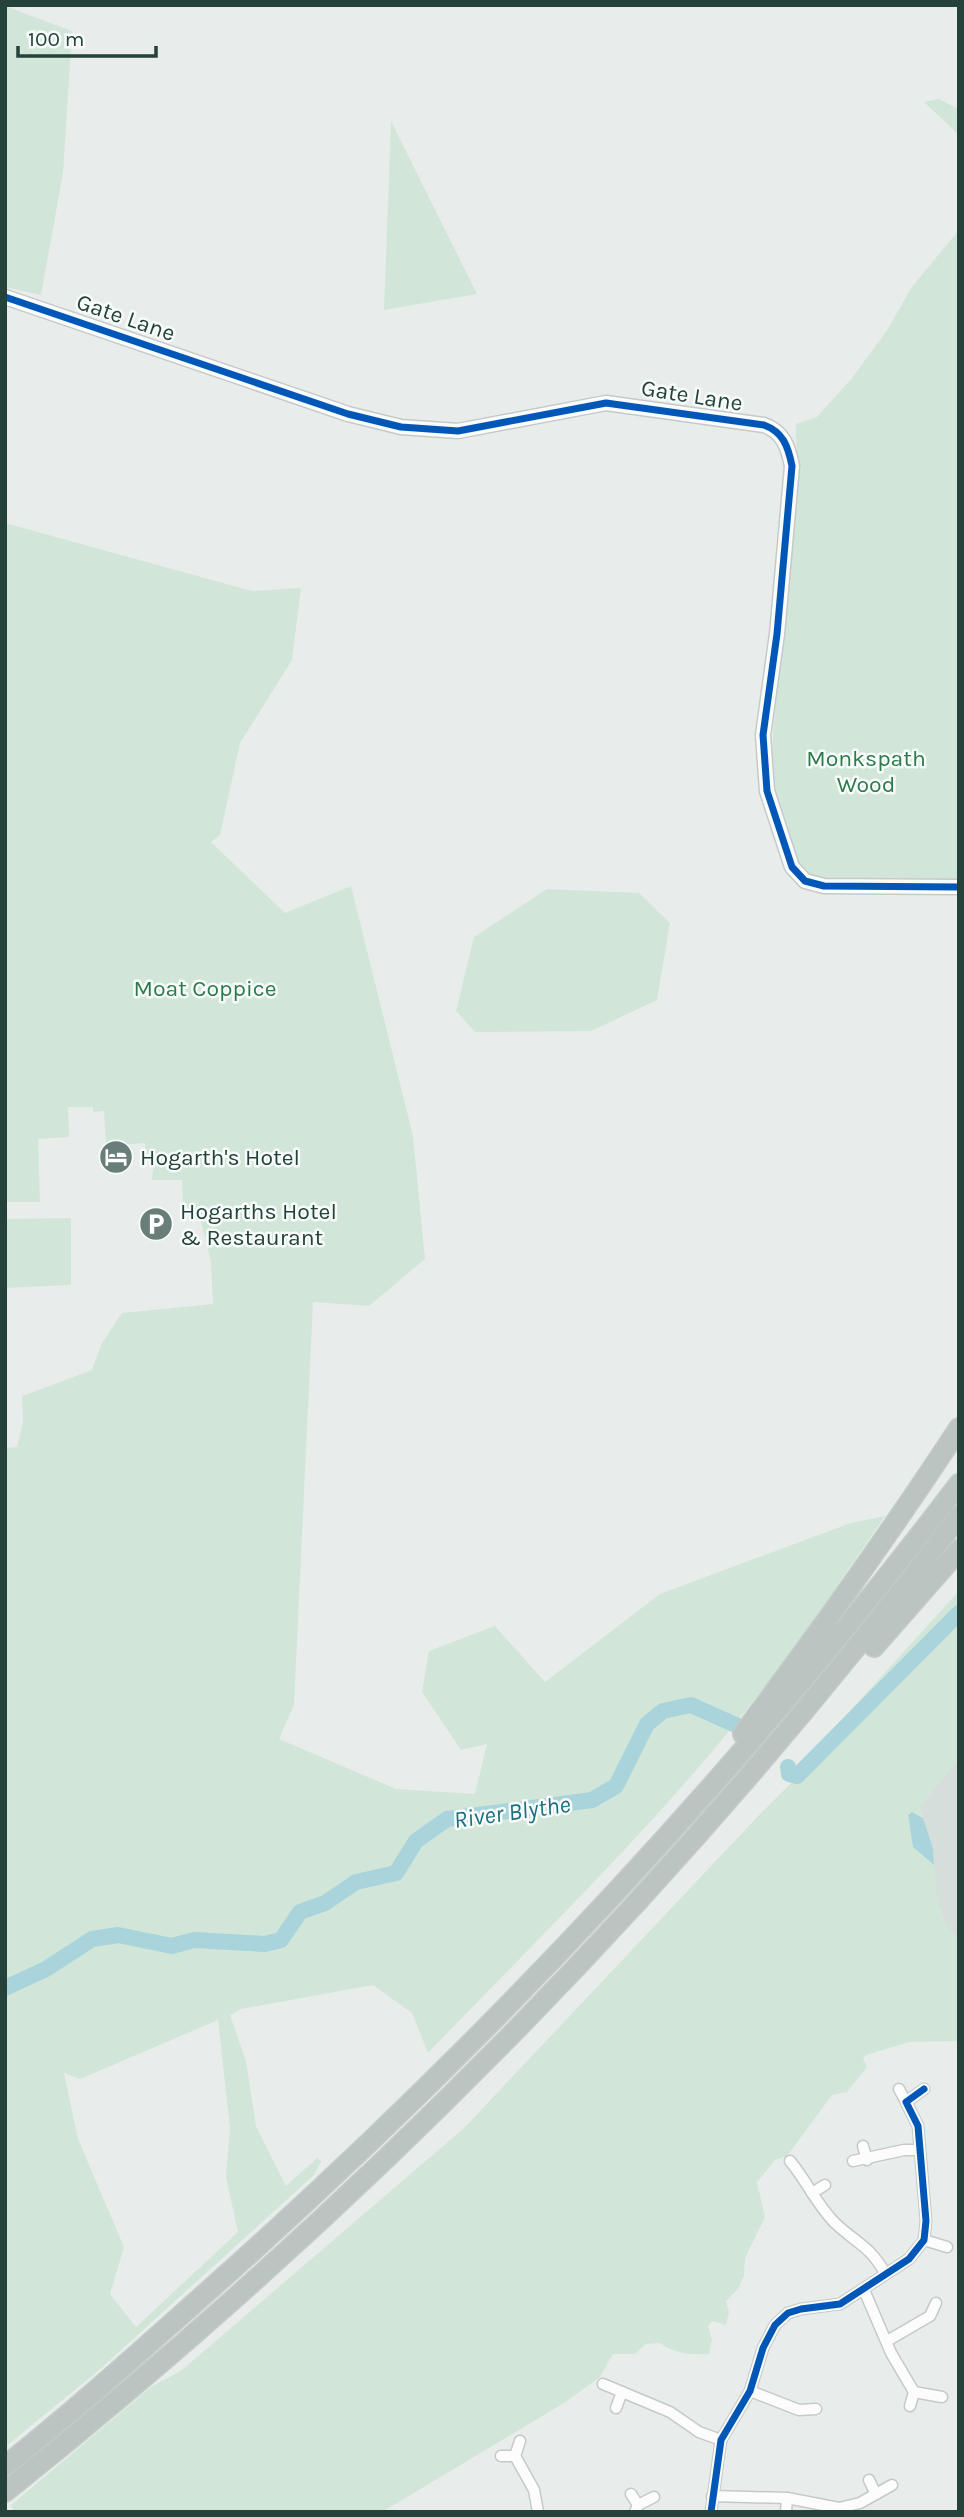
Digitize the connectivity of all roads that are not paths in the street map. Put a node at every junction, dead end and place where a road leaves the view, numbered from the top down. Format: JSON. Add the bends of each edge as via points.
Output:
{"nodes":[{"id":1,"x":5,"y":297,"type":"edge"},
{"id":2,"x":959,"y":887,"type":"edge"},
{"id":3,"x":959,"y":1427,"type":"edge"},
{"id":4,"x":959,"y":1483,"type":"edge"},
{"id":5,"x":959,"y":1516,"type":"edge"},
{"id":6,"x":959,"y":1550,"type":"edge"},
{"id":7,"x":641,"y":1869,"type":"junction"},
{"id":8,"x":550,"y":1993,"type":"junction"},
{"id":9,"x":924,"y":2089,"type":"dead end"},
{"id":10,"x":899,"y":2090,"type":"dead end"},
{"id":11,"x":906,"y":2102,"type":"junction"},
{"id":12,"x":863,"y":2146,"type":"dead end"},
{"id":13,"x":919,"y":2150,"type":"junction"},
{"id":14,"x":866,"y":2160,"type":"junction"},
{"id":15,"x":790,"y":2161,"type":"dead end"},
{"id":16,"x":853,"y":2161,"type":"dead end"},
{"id":17,"x":825,"y":2185,"type":"dead end"},
{"id":18,"x":812,"y":2193,"type":"junction"},
{"id":19,"x":924,"y":2239,"type":"junction"},
{"id":20,"x":947,"y":2246,"type":"dead end"},
{"id":21,"x":885,"y":2273,"type":"junction"},
{"id":22,"x":864,"y":2290,"type":"junction"},
{"id":23,"x":936,"y":2303,"type":"dead end"},
{"id":24,"x":887,"y":2340,"type":"junction"},
{"id":25,"x":603,"y":2384,"type":"dead end"},
{"id":26,"x":750,"y":2391,"type":"junction"},
{"id":27,"x":622,"y":2392,"type":"junction"},
{"id":28,"x":914,"y":2392,"type":"junction"},
{"id":29,"x":800,"y":2396,"type":"dead end"},
{"id":30,"x":942,"y":2398,"type":"dead end"},
{"id":31,"x":910,"y":2406,"type":"dead end"},
{"id":32,"x":616,"y":2408,"type":"dead end"},
{"id":33,"x":816,"y":2409,"type":"dead end"},
{"id":34,"x":799,"y":2410,"type":"junction"},
{"id":35,"x":722,"y":2440,"type":"junction"},
{"id":36,"x":520,"y":2441,"type":"dead end"},
{"id":37,"x":501,"y":2456,"type":"dead end"},
{"id":38,"x":515,"y":2456,"type":"junction"},
{"id":39,"x":5,"y":2466,"type":"edge"},
{"id":40,"x":869,"y":2480,"type":"dead end"},
{"id":41,"x":892,"y":2485,"type":"dead end"},
{"id":42,"x":5,"y":2492,"type":"edge"},
{"id":43,"x":631,"y":2494,"type":"dead end"},
{"id":44,"x":876,"y":2494,"type":"junction"},
{"id":45,"x":712,"y":2496,"type":"junction"},
{"id":46,"x":654,"y":2497,"type":"dead end"},
{"id":47,"x":787,"y":2498,"type":"junction"},
{"id":48,"x":636,"y":2508,"type":"edge"},
{"id":49,"x":538,"y":2512,"type":"edge"},
{"id":50,"x":711,"y":2512,"type":"edge"},
{"id":51,"x":786,"y":2512,"type":"edge"}],
"edges":[{"from":1,"to":2,"type":"street","name":"Gate Lane","via":[[348,414],[401,427],[458,431],[606,403],[775,429],[789,449],[792,466],[763,735],[766,792],[782,844],[805,881],[824,887]]},
{"from":3,"to":7,"type":"highway","via":[[837,1608]]},
{"from":4,"to":7,"type":"highway","via":[[868,1602]]},
{"from":5,"to":8,"type":"highway","via":[[751,1774]]},
{"from":6,"to":8,"type":"highway","via":[[645,1912]]},
{"from":7,"to":39,"type":"highway","via":[[501,2016],[301,2209]]},
{"from":8,"to":42,"type":"highway","via":[[389,2155],[232,2300]]},
{"from":9,"to":11,"type":"street"},
{"from":10,"to":11,"type":"street"},
{"from":11,"to":13,"type":"street","via":[[918,2126]]},
{"from":12,"to":14,"type":"street"},
{"from":13,"to":14,"type":"street"},
{"from":13,"to":19,"type":"street"},
{"from":14,"to":16,"type":"street"},
{"from":15,"to":18,"type":"street"},
{"from":17,"to":18,"type":"street"},
{"from":18,"to":21,"type":"street","via":[[836,2224],[875,2255]]},
{"from":19,"to":20,"type":"street"},
{"from":19,"to":21,"type":"street","via":[[909,2259]]},
{"from":21,"to":22,"type":"street"},
{"from":22,"to":24,"type":"street"},
{"from":22,"to":26,"type":"street","via":[[840,2304],[788,2314],[775,2325]]},
{"from":23,"to":24,"type":"street","via":[[934,2320]]},
{"from":24,"to":28,"type":"street"},
{"from":25,"to":27,"type":"street"},
{"from":26,"to":34,"type":"street"},
{"from":26,"to":35,"type":"street"},
{"from":27,"to":32,"type":"street"},
{"from":27,"to":35,"type":"street"},
{"from":28,"to":30,"type":"street"},
{"from":28,"to":31,"type":"street"},
{"from":29,"to":34,"type":"street"},
{"from":33,"to":34,"type":"street"},
{"from":35,"to":45,"type":"street"},
{"from":36,"to":38,"type":"street"},
{"from":37,"to":38,"type":"street"},
{"from":38,"to":49,"type":"street","via":[[534,2490]]},
{"from":40,"to":44,"type":"street"},
{"from":41,"to":44,"type":"street"},
{"from":43,"to":48,"type":"street"},
{"from":44,"to":47,"type":"street","via":[[839,2508]]},
{"from":45,"to":47,"type":"street"},
{"from":45,"to":50,"type":"street"},
{"from":46,"to":48,"type":"street"},
{"from":47,"to":51,"type":"street"}]}
